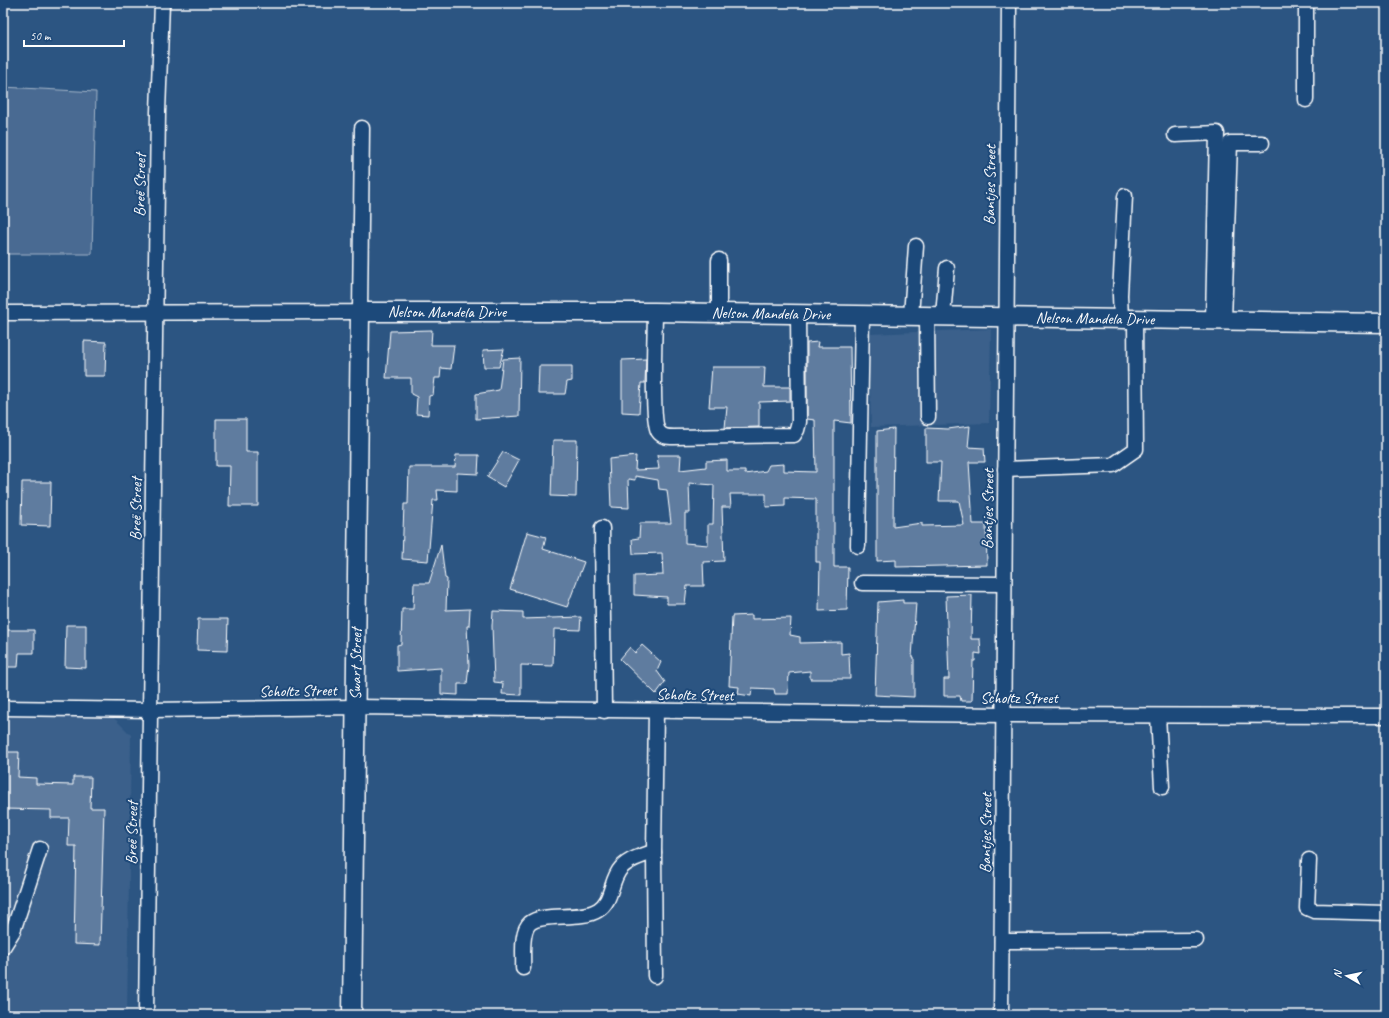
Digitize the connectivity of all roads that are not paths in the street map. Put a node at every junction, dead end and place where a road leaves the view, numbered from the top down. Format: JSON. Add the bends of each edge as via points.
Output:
{"nodes":[{"id":1,"x":162,"y":3,"type":"edge"},
{"id":2,"x":1009,"y":3,"type":"edge"},
{"id":3,"x":1306,"y":3,"type":"edge"},
{"id":4,"x":1306,"y":100,"type":"dead end"},
{"id":5,"x":362,"y":128,"type":"dead end"},
{"id":6,"x":1175,"y":135,"type":"dead end"},
{"id":7,"x":1262,"y":143,"type":"dead end"},
{"id":8,"x":1125,"y":196,"type":"dead end"},
{"id":9,"x":916,"y":246,"type":"dead end"},
{"id":10,"x":719,"y":260,"type":"dead end"},
{"id":11,"x":947,"y":268,"type":"dead end"},
{"id":12,"x":360,"y":312,"type":"junction"},
{"id":13,"x":655,"y":312,"type":"junction"},
{"id":14,"x":719,"y":312,"type":"junction"},
{"id":15,"x":3,"y":313,"type":"edge"},
{"id":16,"x":155,"y":313,"type":"junction"},
{"id":17,"x":798,"y":314,"type":"junction"},
{"id":18,"x":862,"y":315,"type":"junction"},
{"id":19,"x":927,"y":316,"type":"junction"},
{"id":20,"x":1006,"y":317,"type":"junction"},
{"id":21,"x":1128,"y":319,"type":"junction"},
{"id":22,"x":1218,"y":320,"type":"junction"},
{"id":23,"x":1386,"y":323,"type":"edge"},
{"id":24,"x":928,"y":417,"type":"dead end"},
{"id":25,"x":1005,"y":469,"type":"junction"},
{"id":26,"x":602,"y":528,"type":"dead end"},
{"id":27,"x":858,"y":546,"type":"dead end"},
{"id":28,"x":862,"y":583,"type":"dead end"},
{"id":29,"x":1004,"y":584,"type":"junction"},
{"id":30,"x":356,"y":707,"type":"junction"},
{"id":31,"x":3,"y":708,"type":"edge"},
{"id":32,"x":151,"y":710,"type":"junction"},
{"id":33,"x":604,"y":711,"type":"junction"},
{"id":34,"x":656,"y":711,"type":"junction"},
{"id":35,"x":1004,"y":715,"type":"junction"},
{"id":36,"x":1158,"y":716,"type":"junction"},
{"id":37,"x":1386,"y":716,"type":"edge"},
{"id":38,"x":1162,"y":787,"type":"dead end"},
{"id":39,"x":40,"y":849,"type":"dead end"},
{"id":40,"x":654,"y":852,"type":"junction"},
{"id":41,"x":1308,"y":860,"type":"dead end"},
{"id":42,"x":1386,"y":913,"type":"edge"},
{"id":43,"x":1196,"y":940,"type":"dead end"},
{"id":44,"x":1002,"y":941,"type":"junction"},
{"id":45,"x":3,"y":947,"type":"edge"},
{"id":46,"x":523,"y":968,"type":"dead end"},
{"id":47,"x":655,"y":976,"type":"dead end"},
{"id":48,"x":146,"y":1015,"type":"edge"},
{"id":49,"x":352,"y":1015,"type":"edge"},
{"id":50,"x":1001,"y":1015,"type":"edge"}],
"edges":[{"from":1,"to":16,"type":"street","name":"Breë Street"},
{"from":2,"to":20,"type":"street","name":"Bantjes Street"},
{"from":3,"to":4,"type":"street"},
{"from":5,"to":12,"type":"street"},
{"from":6,"to":22,"type":"street","via":[[1217,133]]},
{"from":7,"to":22,"type":"street","via":[[1230,142]]},
{"from":8,"to":21,"type":"street","via":[[1120,295]]},
{"from":9,"to":19,"type":"street"},
{"from":10,"to":14,"type":"street"},
{"from":11,"to":19,"type":"street"},
{"from":12,"to":13,"type":"main road","name":"Nelson Mandela Drive"},
{"from":12,"to":16,"type":"street","name":"Nelson Mandela Drive"},
{"from":12,"to":30,"type":"main road","name":"Swart Street"},
{"from":13,"to":14,"type":"main road","name":"Nelson Mandela Drive"},
{"from":13,"to":17,"type":"street","via":[[654,404],[656,426],[665,437],[794,435],[799,422]]},
{"from":14,"to":17,"type":"main road","name":"Nelson Mandela Drive"},
{"from":15,"to":16,"type":"street","name":"Nelson Mandela Drive"},
{"from":16,"to":32,"type":"street","name":"Breë Street"},
{"from":17,"to":18,"type":"main road","name":"Nelson Mandela Drive"},
{"from":18,"to":19,"type":"main road","name":"Nelson Mandela Drive"},
{"from":18,"to":27,"type":"street"},
{"from":19,"to":20,"type":"main road","name":"Nelson Mandela Drive"},
{"from":19,"to":24,"type":"street"},
{"from":20,"to":21,"type":"main road","name":"Nelson Mandela Drive"},
{"from":20,"to":25,"type":"street","name":"Bantjes Street"},
{"from":21,"to":22,"type":"main road","name":"Nelson Mandela Drive"},
{"from":21,"to":25,"type":"street","via":[[1136,449],[1112,465]]},
{"from":22,"to":23,"type":"main road","name":"Nelson Mandela Drive"},
{"from":25,"to":29,"type":"street","name":"Bantjes Street"},
{"from":26,"to":33,"type":"street"},
{"from":28,"to":29,"type":"street"},
{"from":29,"to":35,"type":"street","name":"Bantjes Street"},
{"from":30,"to":32,"type":"street","name":"Scholtz Street"},
{"from":30,"to":33,"type":"street","name":"Scholtz Street"},
{"from":30,"to":49,"type":"main road","name":"Swart Street"},
{"from":31,"to":32,"type":"street","name":"Scholtz Street"},
{"from":32,"to":48,"type":"street","name":"Breë Street"},
{"from":33,"to":34,"type":"street","name":"Scholtz Street"},
{"from":34,"to":35,"type":"street","name":"Scholtz Street"},
{"from":34,"to":40,"type":"street"},
{"from":35,"to":36,"type":"street","name":"Scholtz Street"},
{"from":35,"to":44,"type":"street","name":"Bantjes Street"},
{"from":36,"to":37,"type":"street","name":"Scholtz Street"},
{"from":36,"to":38,"type":"street"},
{"from":39,"to":45,"type":"street","via":[[13,931]]},
{"from":40,"to":46,"type":"street","via":[[621,868],[606,902],[597,911],[570,917],[546,918],[530,924],[524,938]]},
{"from":40,"to":47,"type":"street"},
{"from":41,"to":42,"type":"street","via":[[1307,908],[1314,911]]},
{"from":43,"to":44,"type":"street"},
{"from":44,"to":50,"type":"street","name":"Bantjes Street"}]}
